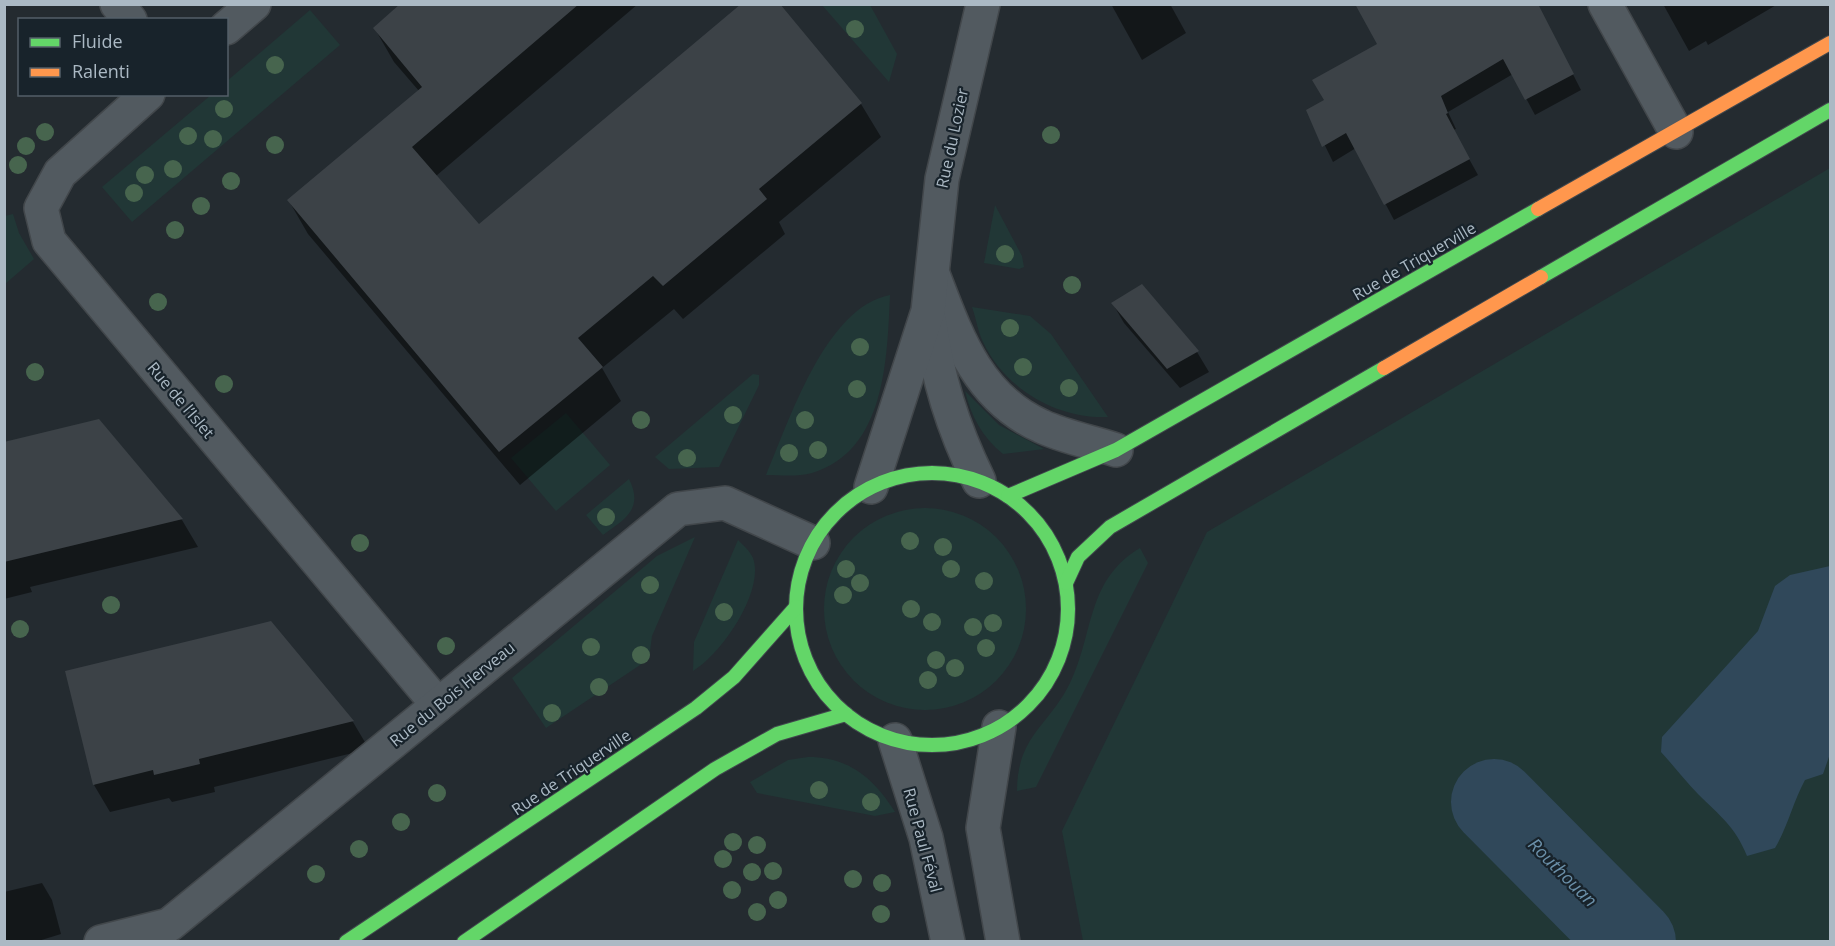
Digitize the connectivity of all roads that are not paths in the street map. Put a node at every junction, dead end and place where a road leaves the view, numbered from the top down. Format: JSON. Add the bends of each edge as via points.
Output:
{"nodes":[{"id":1,"x":117,"y":4,"type":"edge"},
{"id":2,"x":254,"y":4,"type":"edge"},
{"id":3,"x":983,"y":4,"type":"edge"},
{"id":4,"x":1605,"y":4,"type":"edge"},
{"id":5,"x":128,"y":18,"type":"edge"},
{"id":6,"x":228,"y":26,"type":"edge"},
{"id":7,"x":1830,"y":43,"type":"edge"},
{"id":8,"x":146,"y":96,"type":"edge"},
{"id":9,"x":1830,"y":110,"type":"edge"},
{"id":10,"x":1676,"y":132,"type":"junction"},
{"id":11,"x":932,"y":273,"type":"junction"},
{"id":12,"x":928,"y":311,"type":"junction"},
{"id":13,"x":1116,"y":450,"type":"junction"},
{"id":14,"x":979,"y":481,"type":"junction"},
{"id":15,"x":871,"y":487,"type":"junction"},
{"id":16,"x":1008,"y":496,"type":"junction"},
{"id":17,"x":813,"y":543,"type":"junction"},
{"id":18,"x":1066,"y":583,"type":"junction"},
{"id":19,"x":796,"y":607,"type":"junction"},
{"id":20,"x":438,"y":705,"type":"junction"},
{"id":21,"x":846,"y":714,"type":"junction"},
{"id":22,"x":999,"y":727,"type":"junction"},
{"id":23,"x":895,"y":740,"type":"junction"},
{"id":24,"x":101,"y":942,"type":"edge"},
{"id":25,"x":346,"y":942,"type":"edge"},
{"id":26,"x":464,"y":942,"type":"edge"},
{"id":27,"x":948,"y":942,"type":"edge"},
{"id":28,"x":1003,"y":942,"type":"edge"}],
"edges":[{"from":1,"to":5,"type":"street"},
{"from":2,"to":6,"type":"street"},
{"from":3,"to":11,"type":"street","name":"Rue du Lozier","via":[[942,179]]},
{"from":4,"to":10,"type":"street"},
{"from":7,"to":10,"type":"main road","name":"Rue de Triquerville"},
{"from":8,"to":20,"type":"street","name":"Rue de l’Islet","via":[[60,173],[41,208],[49,241]]},
{"from":9,"to":18,"type":"main road","via":[[1110,527],[1078,557]]},
{"from":10,"to":13,"type":"main road","name":"Rue de Triquerville"},
{"from":11,"to":12,"type":"street","name":"Rue du Lozier"},
{"from":11,"to":13,"type":"street","name":"Rue du Lozier","via":[[974,370],[1001,401],[1041,426]]},
{"from":12,"to":14,"type":"street","name":"Rue du Lozier","via":[[937,371],[948,410]]},
{"from":12,"to":15,"type":"street","name":"Rue du Lozier"},
{"from":13,"to":16,"type":"main road","name":"Rue de Triquerville"},
{"from":14,"to":15,"type":"main road","via":[[938,473],[918,474]]},
{"from":14,"to":16,"type":"main road"},
{"from":15,"to":17,"type":"main road","via":[[840,508]]},
{"from":16,"to":18,"type":"main road","via":[[1029,513],[1045,534]]},
{"from":17,"to":19,"type":"main road","via":[[798,585]]},
{"from":17,"to":20,"type":"street","name":"Rue du Bois Herveau","via":[[726,503],[678,509]]},
{"from":18,"to":22,"type":"main road","via":[[1067,625],[1055,666],[1032,701]]},
{"from":19,"to":21,"type":"main road","via":[[804,655],[829,697]]},
{"from":19,"to":25,"type":"main road","name":"Rue de Triquerville","via":[[734,677],[696,708]]},
{"from":20,"to":24,"type":"street","name":"Rue du Bois Herveau","via":[[169,925]]},
{"from":21,"to":23,"type":"main road"},
{"from":21,"to":26,"type":"main road","via":[[777,734],[716,769]]},
{"from":22,"to":23,"type":"main road","via":[[959,742],[937,745]]},
{"from":22,"to":28,"type":"street","via":[[983,828]]},
{"from":23,"to":27,"type":"street","name":"Rue Paul Féval","via":[[926,838]]}]}
